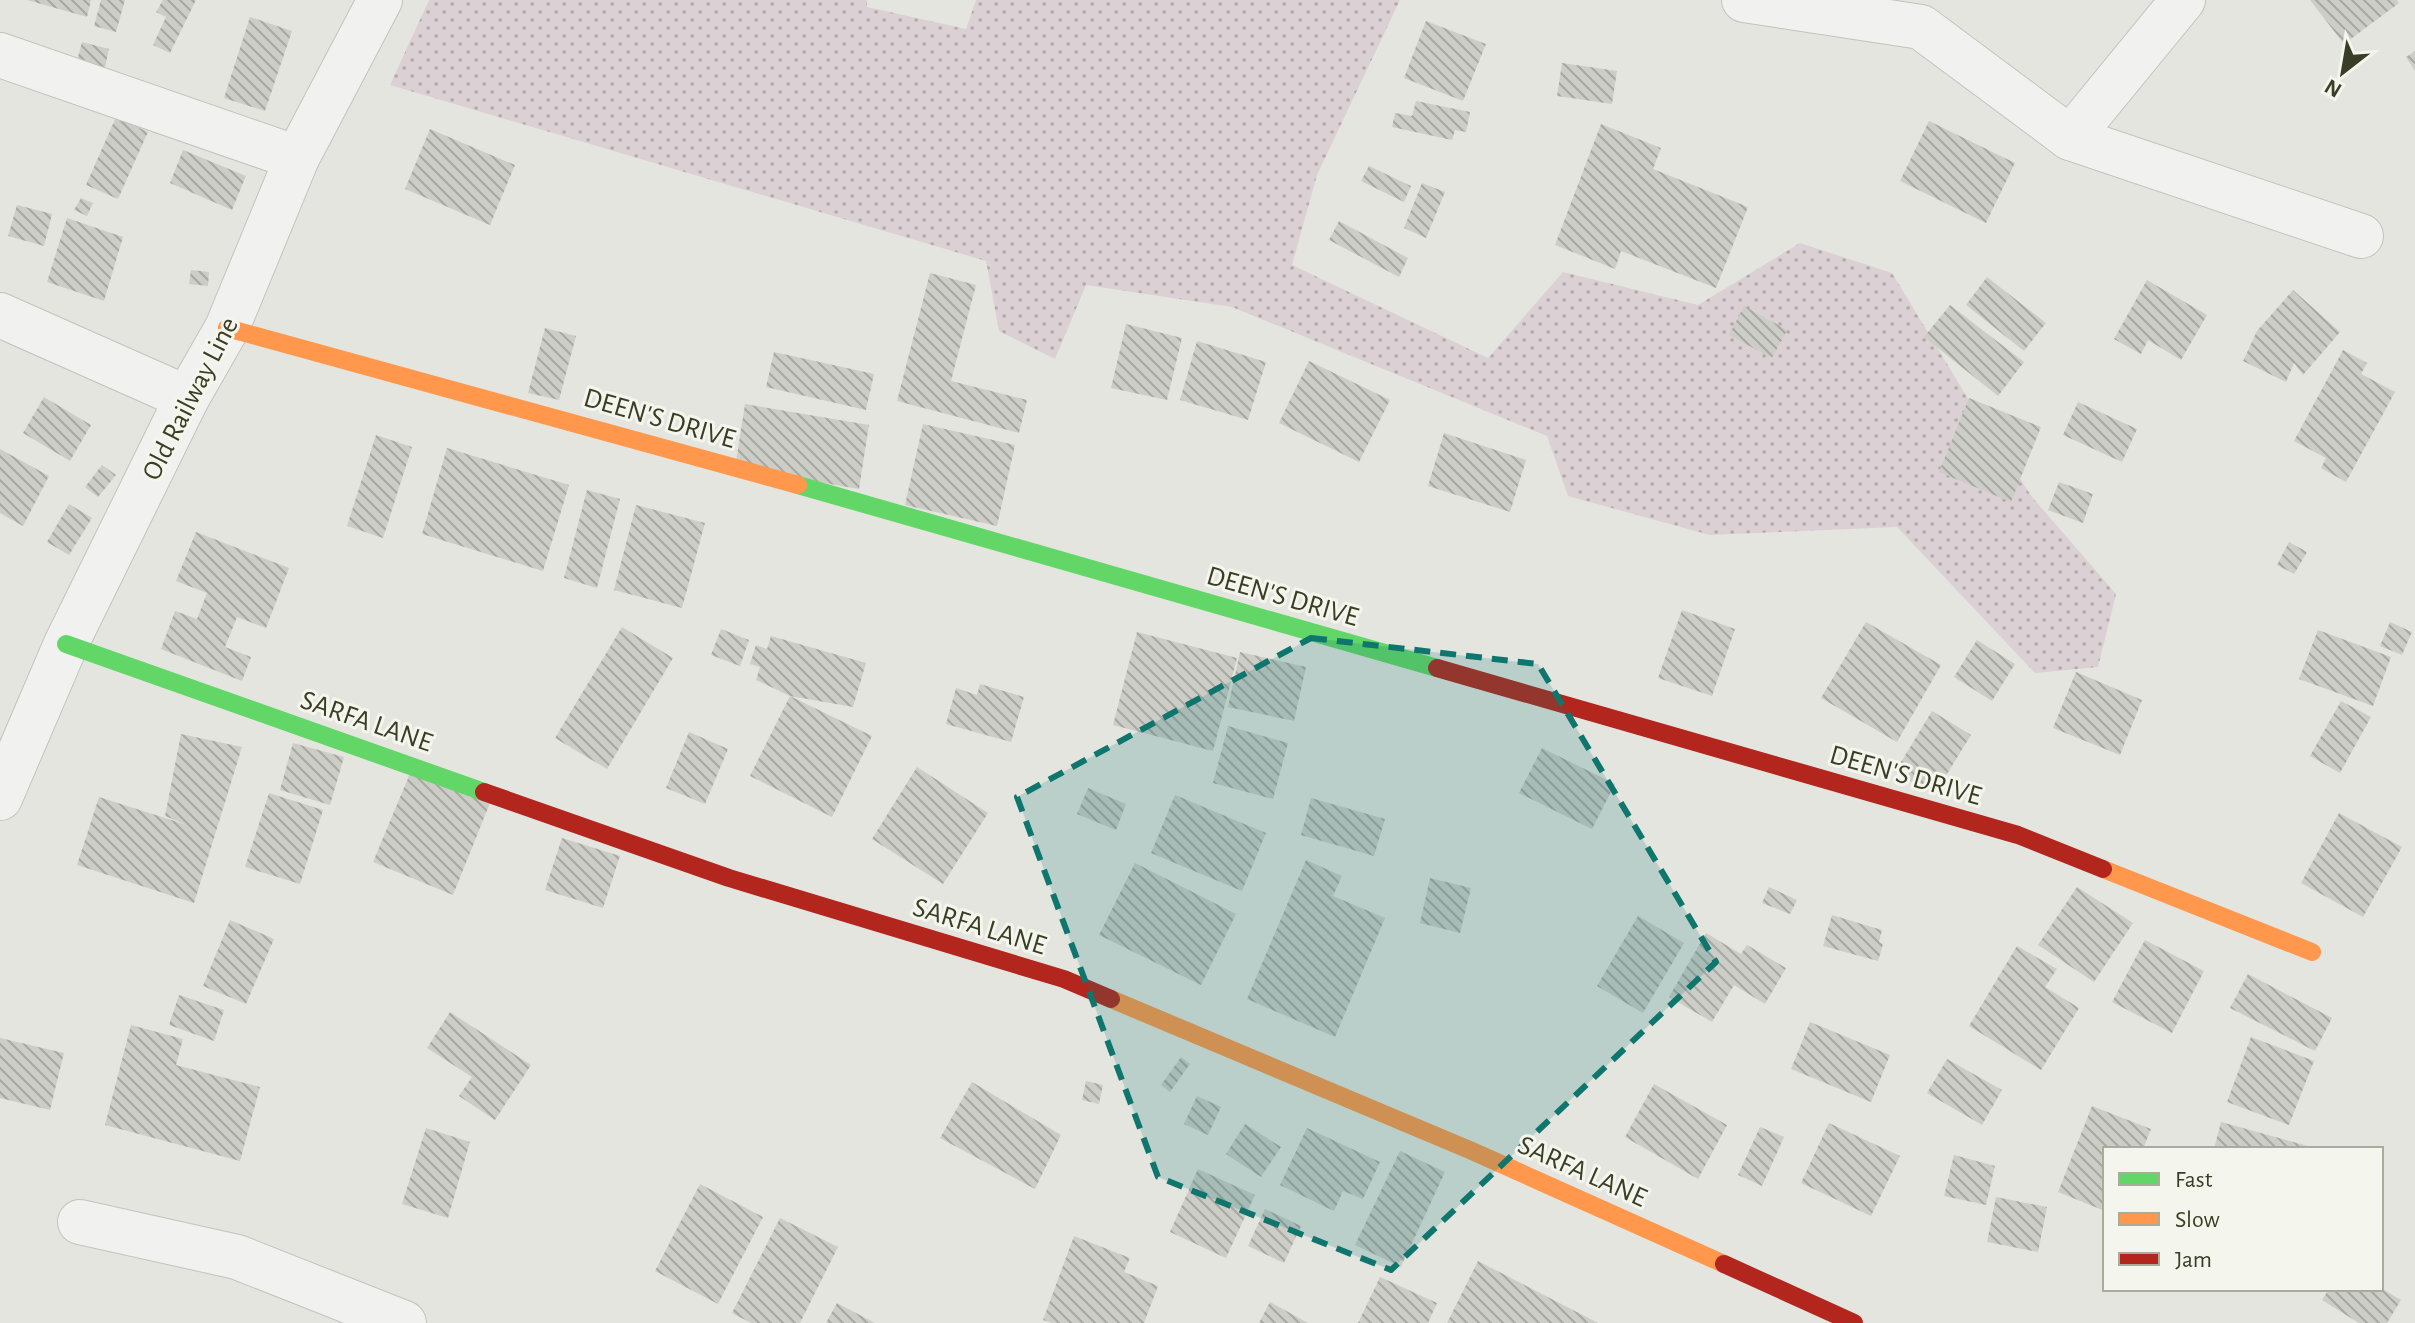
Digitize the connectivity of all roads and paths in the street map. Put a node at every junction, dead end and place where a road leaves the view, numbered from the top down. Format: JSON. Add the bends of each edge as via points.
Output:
{"nodes":[{"id":1,"x":380,"y":0,"type":"edge"},
{"id":2,"x":1744,"y":0,"type":"edge"},
{"id":3,"x":2183,"y":0,"type":"edge"},
{"id":4,"x":0,"y":55,"type":"edge"},
{"id":5,"x":2070,"y":138,"type":"junction"},
{"id":6,"x":297,"y":158,"type":"junction"},
{"id":7,"x":2361,"y":236,"type":"dead end"},
{"id":8,"x":0,"y":315,"type":"edge"},
{"id":9,"x":227,"y":328,"type":"junction"},
{"id":10,"x":187,"y":398,"type":"junction"},
{"id":11,"x":66,"y":644,"type":"junction"},
{"id":12,"x":0,"y":798,"type":"edge"},
{"id":13,"x":2312,"y":952,"type":"dead end"},
{"id":14,"x":80,"y":1222,"type":"dead end"},
{"id":15,"x":1832,"y":1319,"type":"edge"},
{"id":16,"x":404,"y":1323,"type":"edge"}],
"edges":[{"from":1,"to":6,"type":"street","name":"Old Railway Line"},
{"from":2,"to":5,"type":"street","via":[[1921,27]]},
{"from":3,"to":5,"type":"street"},
{"from":4,"to":6,"type":"street"},
{"from":5,"to":7,"type":"street"},
{"from":6,"to":9,"type":"street","name":"Old Railway Line"},
{"from":8,"to":10,"type":"street"},
{"from":9,"to":10,"type":"street","name":"Old Railway Line"},
{"from":9,"to":13,"type":"street","name":"DEEN'S DRIVE","via":[[641,440],[2018,835]]},
{"from":10,"to":11,"type":"street","name":"Old Railway Line"},
{"from":11,"to":12,"type":"street","name":"Old Railway Line"},
{"from":11,"to":15,"type":"street","name":"SARFA LANE","via":[[729,878],[1064,979],[1472,1151]]},
{"from":14,"to":16,"type":"street","via":[[237,1257]]}]}
